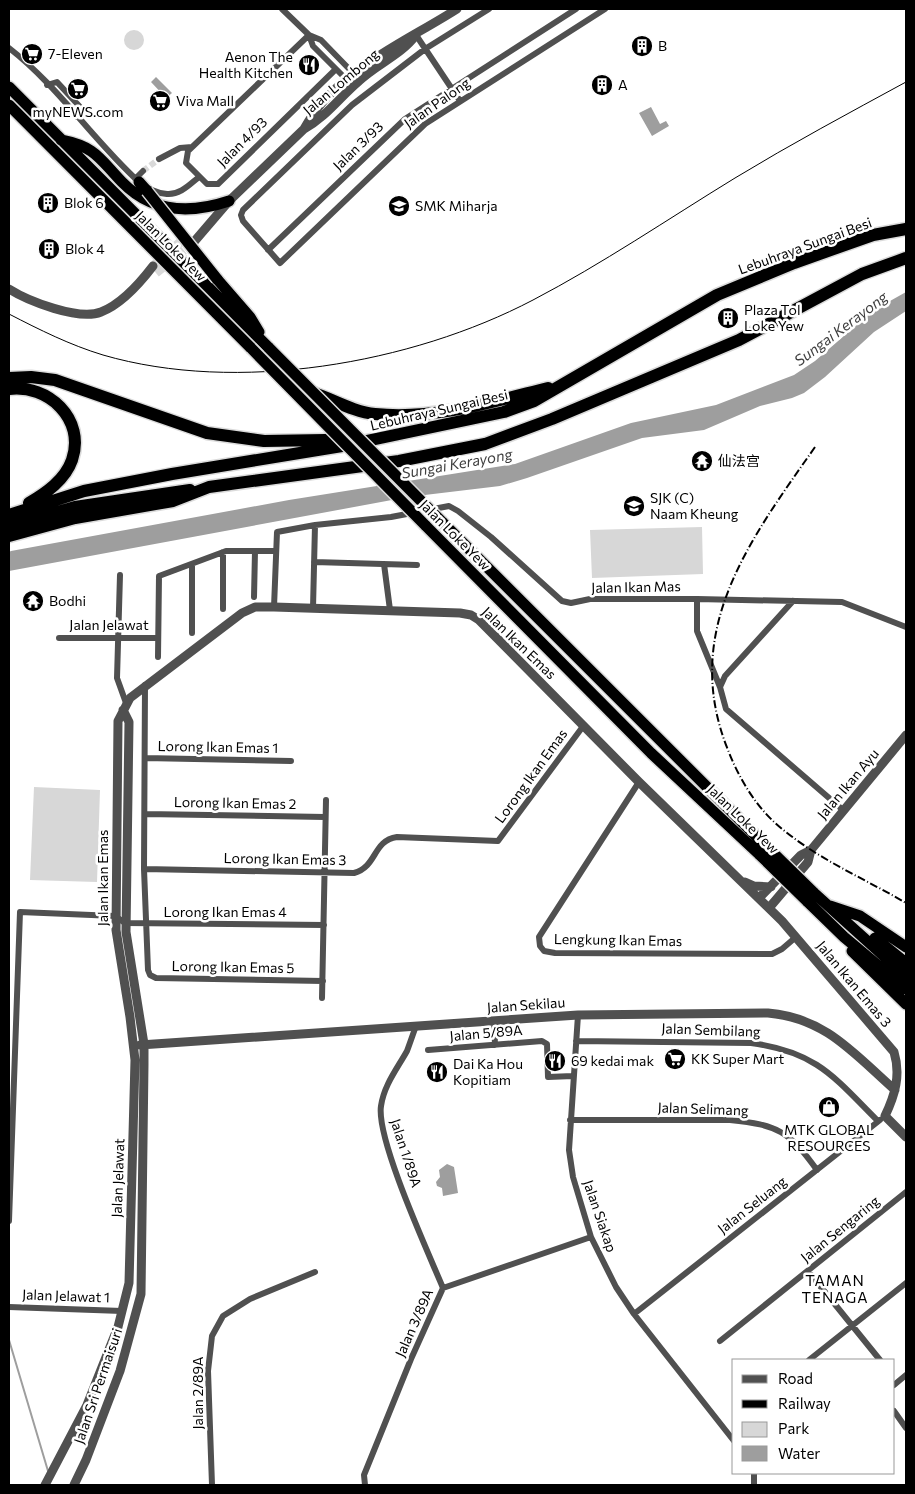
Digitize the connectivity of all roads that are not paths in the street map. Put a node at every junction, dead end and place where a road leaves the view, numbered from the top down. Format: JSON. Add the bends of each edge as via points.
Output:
{"nodes":[{"id":1,"x":282,"y":9,"type":"edge"},
{"id":2,"x":457,"y":9,"type":"edge"},
{"id":3,"x":489,"y":9,"type":"edge"},
{"id":4,"x":576,"y":9,"type":"edge"},
{"id":5,"x":605,"y":9,"type":"edge"},
{"id":6,"x":309,"y":35,"type":"junction"},
{"id":7,"x":416,"y":35,"type":"junction"},
{"id":8,"x":9,"y":42,"type":"edge"},
{"id":9,"x":9,"y":48,"type":"edge"},
{"id":10,"x":425,"y":49,"type":"junction"},
{"id":11,"x":22,"y":58,"type":"junction"},
{"id":12,"x":336,"y":69,"type":"junction"},
{"id":13,"x":353,"y":80,"type":"junction"},
{"id":14,"x":9,"y":87,"type":"edge"},
{"id":15,"x":452,"y":88,"type":"junction"},
{"id":16,"x":460,"y":101,"type":"junction"},
{"id":17,"x":9,"y":105,"type":"edge"},
{"id":18,"x":61,"y":140,"type":"junction"},
{"id":19,"x":192,"y":147,"type":"junction"},
{"id":20,"x":159,"y":159,"type":"tunnel mouth"},
{"id":21,"x":199,"y":177,"type":"junction"},
{"id":22,"x":142,"y":181,"type":"junction"},
{"id":23,"x":229,"y":201,"type":"junction"},
{"id":24,"x":906,"y":229,"type":"edge"},
{"id":25,"x":190,"y":240,"type":"tunnel mouth"},
{"id":26,"x":268,"y":250,"type":"junction"},
{"id":27,"x":906,"y":258,"type":"edge"},
{"id":28,"x":155,"y":270,"type":"tunnel mouth"},
{"id":29,"x":9,"y":289,"type":"edge"},
{"id":30,"x":269,"y":348,"type":"junction"},
{"id":31,"x":9,"y":378,"type":"edge"},
{"id":32,"x":565,"y":383,"type":"junction"},
{"id":33,"x":9,"y":389,"type":"edge"},
{"id":34,"x":314,"y":393,"type":"junction"},
{"id":35,"x":352,"y":444,"type":"junction"},
{"id":36,"x":209,"y":487,"type":"junction"},
{"id":37,"x":10,"y":518,"type":"edge"},
{"id":38,"x":315,"y":525,"type":"junction"},
{"id":39,"x":9,"y":536,"type":"edge"},
{"id":40,"x":255,"y":551,"type":"junction"},
{"id":41,"x":275,"y":551,"type":"junction"},
{"id":42,"x":223,"y":552,"type":"junction"},
{"id":43,"x":314,"y":562,"type":"junction"},
{"id":44,"x":192,"y":564,"type":"junction"},
{"id":45,"x":384,"y":564,"type":"junction"},
{"id":46,"x":417,"y":565,"type":"dead end"},
{"id":47,"x":120,"y":575,"type":"dead end"},
{"id":48,"x":254,"y":597,"type":"dead end"},
{"id":49,"x":697,"y":599,"type":"junction"},
{"id":50,"x":793,"y":601,"type":"junction"},
{"id":51,"x":274,"y":607,"type":"junction"},
{"id":52,"x":313,"y":608,"type":"junction"},
{"id":53,"x":223,"y":609,"type":"dead end"},
{"id":54,"x":390,"y":610,"type":"junction"},
{"id":55,"x":906,"y":627,"type":"edge"},
{"id":56,"x":192,"y":633,"type":"dead end"},
{"id":57,"x":59,"y":638,"type":"dead end"},
{"id":58,"x":158,"y":638,"type":"junction"},
{"id":59,"x":118,"y":639,"type":"junction"},
{"id":60,"x":158,"y":657,"type":"dead end"},
{"id":61,"x":145,"y":685,"type":"junction"},
{"id":62,"x":720,"y":687,"type":"junction"},
{"id":63,"x":125,"y":706,"type":"junction"},
{"id":64,"x":584,"y":725,"type":"junction"},
{"id":65,"x":906,"y":735,"type":"edge"},
{"id":66,"x":145,"y":758,"type":"junction"},
{"id":67,"x":291,"y":761,"type":"dead end"},
{"id":68,"x":640,"y":782,"type":"junction"},
{"id":69,"x":326,"y":800,"type":"dead end"},
{"id":70,"x":843,"y":810,"type":"junction"},
{"id":71,"x":145,"y":814,"type":"junction"},
{"id":72,"x":325,"y":817,"type":"junction"},
{"id":73,"x":498,"y":841,"type":"joint"},
{"id":74,"x":811,"y":850,"type":"junction"},
{"id":75,"x":764,"y":851,"type":"junction"},
{"id":76,"x":144,"y":869,"type":"junction"},
{"id":77,"x":324,"y":873,"type":"junction"},
{"id":78,"x":742,"y":880,"type":"junction"},
{"id":79,"x":771,"y":887,"type":"junction"},
{"id":80,"x":780,"y":895,"type":"junction"},
{"id":81,"x":810,"y":896,"type":"junction"},
{"id":82,"x":759,"y":898,"type":"junction"},
{"id":83,"x":826,"y":904,"type":"junction"},
{"id":84,"x":769,"y":908,"type":"junction"},
{"id":85,"x":115,"y":916,"type":"junction"},
{"id":86,"x":782,"y":921,"type":"junction"},
{"id":87,"x":125,"y":923,"type":"junction"},
{"id":88,"x":145,"y":924,"type":"junction"},
{"id":89,"x":324,"y":925,"type":"junction"},
{"id":90,"x":796,"y":936,"type":"junction"},
{"id":91,"x":844,"y":937,"type":"junction"},
{"id":92,"x":906,"y":947,"type":"edge"},
{"id":93,"x":906,"y":962,"type":"edge"},
{"id":94,"x":906,"y":976,"type":"edge"},
{"id":95,"x":323,"y":981,"type":"junction"},
{"id":96,"x":906,"y":989,"type":"edge"},
{"id":97,"x":322,"y":998,"type":"dead end"},
{"id":98,"x":906,"y":1004,"type":"edge"},
{"id":99,"x":578,"y":1015,"type":"junction"},
{"id":100,"x":494,"y":1020,"type":"junction"},
{"id":101,"x":416,"y":1026,"type":"junction"},
{"id":102,"x":576,"y":1040,"type":"junction"},
{"id":103,"x":495,"y":1044,"type":"junction"},
{"id":104,"x":139,"y":1045,"type":"junction"},
{"id":105,"x":428,"y":1050,"type":"dead end"},
{"id":106,"x":573,"y":1076,"type":"junction"},
{"id":107,"x":895,"y":1090,"type":"junction"},
{"id":108,"x":882,"y":1119,"type":"junction"},
{"id":109,"x":570,"y":1120,"type":"junction"},
{"id":110,"x":906,"y":1136,"type":"edge"},
{"id":111,"x":817,"y":1170,"type":"junction"},
{"id":112,"x":906,"y":1192,"type":"edge"},
{"id":113,"x":9,"y":1195,"type":"edge"},
{"id":114,"x":9,"y":1221,"type":"edge"},
{"id":115,"x":591,"y":1237,"type":"junction"},
{"id":116,"x":808,"y":1271,"type":"junction"},
{"id":117,"x":316,"y":1272,"type":"dead end"},
{"id":118,"x":906,"y":1283,"type":"edge"},
{"id":119,"x":443,"y":1288,"type":"junction"},
{"id":120,"x":141,"y":1294,"type":"junction"},
{"id":121,"x":9,"y":1306,"type":"edge"},
{"id":122,"x":122,"y":1310,"type":"junction"},
{"id":123,"x":634,"y":1314,"type":"junction"},
{"id":124,"x":852,"y":1326,"type":"junction"},
{"id":125,"x":133,"y":1329,"type":"junction"},
{"id":126,"x":720,"y":1341,"type":"dead end"},
{"id":127,"x":810,"y":1359,"type":"edge"},
{"id":128,"x":879,"y":1359,"type":"edge"},
{"id":129,"x":906,"y":1375,"type":"edge"},
{"id":130,"x":895,"y":1382,"type":"edge"},
{"id":131,"x":87,"y":1405,"type":"junction"},
{"id":132,"x":104,"y":1411,"type":"junction"},
{"id":133,"x":895,"y":1412,"type":"edge"},
{"id":134,"x":906,"y":1428,"type":"edge"},
{"id":135,"x":732,"y":1438,"type":"edge"},
{"id":136,"x":45,"y":1485,"type":"edge"},
{"id":137,"x":74,"y":1485,"type":"edge"},
{"id":138,"x":212,"y":1485,"type":"edge"},
{"id":139,"x":365,"y":1485,"type":"edge"}],
"edges":[{"from":1,"to":6,"type":"street"},
{"from":2,"to":7,"type":"street","name":"Jalan Lombong"},
{"from":3,"to":10,"type":"street"},
{"from":4,"to":15,"type":"street","name":"Jalan 3/93"},
{"from":5,"to":16,"type":"street","name":"Jalan Palong"},
{"from":6,"to":12,"type":"street","via":[[313,46]]},
{"from":6,"to":13,"type":"street","via":[[321,40]]},
{"from":6,"to":19,"type":"street"},
{"from":7,"to":10,"type":"street"},
{"from":7,"to":13,"type":"street","name":"Jalan Lombong","via":[[408,46]]},
{"from":8,"to":11,"type":"street"},
{"from":9,"to":11,"type":"street"},
{"from":10,"to":15,"type":"street"},
{"from":10,"to":26,"type":"street","via":[[352,105],[243,210],[243,221]]},
{"from":11,"to":22,"type":"street"},
{"from":12,"to":13,"type":"street"},
{"from":12,"to":21,"type":"street","name":"Jalan 4/93","via":[[218,184],[207,184]]},
{"from":13,"to":23,"type":"street","name":"Jalan Lombong","via":[[312,113],[304,129]]},
{"from":14,"to":18,"type":"highway","name":"Jalan Loke Yew"},
{"from":15,"to":16,"type":"street"},
{"from":15,"to":26,"type":"street","name":"Jalan 3/93","via":[[397,126]]},
{"from":16,"to":26,"type":"street","name":"Jalan Palong","via":[[398,147],[280,263]]},
{"from":17,"to":75,"type":"highway","name":"Jalan Loke Yew","bridge":true,"via":[[651,752]]},
{"from":18,"to":23,"type":"highway","via":[[95,151],[136,195],[156,206],[196,209]]},
{"from":18,"to":30,"type":"highway","name":"Jalan Loke Yew"},
{"from":19,"to":20,"type":"street","via":[[180,148]]},
{"from":19,"to":21,"type":"street","via":[[186,163]]},
{"from":21,"to":22,"type":"street","via":[[180,193],[167,194]]},
{"from":22,"to":30,"type":"highway","bridge":true,"via":[[216,279],[250,317]]},
{"from":23,"to":25,"type":"street","name":"Jalan Lombong"},
{"from":24,"to":32,"type":"highway","name":"Lebuhraya Sungai Besi","via":[[873,235],[717,295]]},
{"from":27,"to":36,"type":"highway","via":[[862,274],[739,340],[508,436],[450,452]]},
{"from":28,"to":29,"type":"street","via":[[112,305],[92,314],[43,304]]},
{"from":30,"to":34,"type":"highway","name":"Jalan Loke Yew","bridge":true},
{"from":31,"to":35,"type":"highway","name":"Lebuhraya Sungai Besi","via":[[55,380],[207,433],[232,438],[292,442],[326,440]]},
{"from":32,"to":34,"type":"highway","via":[[446,412],[399,415],[356,410]]},
{"from":32,"to":35,"type":"highway","name":"Lebuhraya Sungai Besi","via":[[534,401],[504,412]]},
{"from":33,"to":37,"type":"highway","via":[[36,390],[53,399],[74,428],[75,445],[72,461],[62,476],[46,493]]},
{"from":34,"to":75,"type":"highway","name":"Jalan Loke Yew","bridge":true},
{"from":35,"to":37,"type":"highway","via":[[84,491]]},
{"from":36,"to":37,"type":"highway"},
{"from":36,"to":39,"type":"highway","via":[[174,501],[75,518]]},
{"from":38,"to":41,"type":"street","via":[[277,532]]},
{"from":38,"to":43,"type":"street"},
{"from":38,"to":49,"type":"street","name":"Jalan Ikan Mas","via":[[449,506],[562,601]]},
{"from":40,"to":41,"type":"street"},
{"from":40,"to":42,"type":"street"},
{"from":40,"to":48,"type":"street"},
{"from":41,"to":51,"type":"street"},
{"from":42,"to":44,"type":"street"},
{"from":42,"to":53,"type":"street"},
{"from":43,"to":45,"type":"street"},
{"from":43,"to":52,"type":"street"},
{"from":44,"to":56,"type":"street"},
{"from":44,"to":58,"type":"street","via":[[159,576]]},
{"from":45,"to":46,"type":"street"},
{"from":45,"to":54,"type":"street"},
{"from":47,"to":59,"type":"street"},
{"from":49,"to":50,"type":"street","name":"Jalan Ikan Mas"},
{"from":49,"to":62,"type":"street","via":[[697,631]]},
{"from":50,"to":55,"type":"street","name":"Jalan Ikan Mas","via":[[850,604]]},
{"from":50,"to":62,"type":"street","via":[[725,676]]},
{"from":51,"to":52,"type":"street","name":"Jalan Ikan Emas"},
{"from":51,"to":61,"type":"street","name":"Jalan Ikan Emas","via":[[255,606],[247,610]]},
{"from":52,"to":54,"type":"street","name":"Jalan Ikan Emas"},
{"from":54,"to":64,"type":"street","name":"Jalan Ikan Emas","via":[[471,615]]},
{"from":57,"to":59,"type":"street","name":"Jalan Jelawat"},
{"from":58,"to":59,"type":"street","name":"Jalan Jelawat"},
{"from":58,"to":60,"type":"street"},
{"from":59,"to":63,"type":"street","via":[[117,678]]},
{"from":61,"to":63,"type":"street","name":"Jalan Ikan Emas"},
{"from":61,"to":66,"type":"street"},
{"from":62,"to":70,"type":"street","via":[[723,701],[733,716]]},
{"from":63,"to":85,"type":"street","name":"Jalan Ikan Emas","via":[[118,721]]},
{"from":63,"to":87,"type":"street","name":"Jalan Ikan Emas","via":[[129,722]]},
{"from":64,"to":68,"type":"street","name":"Jalan Ikan Emas"},
{"from":64,"to":73,"type":"street","name":"Lorong Ikan Emas"},
{"from":65,"to":70,"type":"street","name":"Jalan Ikan Ayu"},
{"from":66,"to":67,"type":"street","name":"Lorong Ikan Emas 1"},
{"from":66,"to":71,"type":"street"},
{"from":68,"to":78,"type":"street","name":"Jalan Ikan Emas"},
{"from":68,"to":90,"type":"street","name":"Lengkung Ikan Emas","via":[[540,937],[544,951],[772,954]]},
{"from":69,"to":72,"type":"street"},
{"from":70,"to":74,"type":"street","name":"Jalan Ikan Ayu"},
{"from":71,"to":72,"type":"street","name":"Lorong Ikan Emas 2"},
{"from":71,"to":76,"type":"street"},
{"from":72,"to":77,"type":"street"},
{"from":73,"to":77,"type":"street","name":"Lorong Ikan Emas 3","via":[[386,838],[364,870]]},
{"from":74,"to":79,"type":"street","name":"Jalan Ikan Ayu","via":[[801,855]]},
{"from":74,"to":80,"type":"street","name":"Jalan Ikan Ayu","via":[[808,862]]},
{"from":75,"to":81,"type":"highway","name":"Jalan Loke Yew","bridge":true},
{"from":76,"to":77,"type":"street","name":"Lorong Ikan Emas 3"},
{"from":76,"to":88,"type":"street"},
{"from":77,"to":89,"type":"street"},
{"from":78,"to":79,"type":"street","via":[[754,886]]},
{"from":78,"to":82,"type":"street","name":"Jalan Ikan Emas"},
{"from":79,"to":82,"type":"street","name":"Jalan Ikan Ayu"},
{"from":80,"to":84,"type":"street","name":"Jalan Ikan Ayu"},
{"from":80,"to":86,"type":"street","via":[[778,905]]},
{"from":81,"to":83,"type":"highway","name":"Jalan Loke Yew"},
{"from":81,"to":91,"type":"highway","name":"Jalan Loke Yew"},
{"from":82,"to":84,"type":"street","name":"Jalan Ikan Emas"},
{"from":83,"to":92,"type":"highway","via":[[860,916]]},
{"from":83,"to":93,"type":"highway"},
{"from":83,"to":94,"type":"highway"},
{"from":84,"to":86,"type":"street","name":"Jalan Ikan Emas 3"},
{"from":85,"to":87,"type":"street"},
{"from":85,"to":104,"type":"street","name":"Jalan Ikan Emas"},
{"from":85,"to":113,"type":"street","via":[[20,912]]},
{"from":86,"to":90,"type":"street","name":"Jalan Ikan Emas 3"},
{"from":87,"to":88,"type":"street","name":"Lorong Ikan Emas 4"},
{"from":87,"to":104,"type":"street","name":"Jalan Ikan Emas"},
{"from":88,"to":89,"type":"street","name":"Lorong Ikan Emas 4"},
{"from":88,"to":95,"type":"street","name":"Lorong Ikan Emas 5","via":[[148,970],[156,978]]},
{"from":89,"to":95,"type":"street"},
{"from":90,"to":107,"type":"street","name":"Jalan Ikan Emas 3","via":[[894,1052],[897,1068]]},
{"from":91,"to":96,"type":"highway"},
{"from":91,"to":98,"type":"highway","via":[[854,954]]},
{"from":95,"to":97,"type":"street"},
{"from":99,"to":100,"type":"street","name":"Jalan Sekilau"},
{"from":99,"to":102,"type":"street","name":"Jalan Siakap"},
{"from":99,"to":107,"type":"street","name":"Jalan Sekilau","via":[[790,1015],[830,1034]]},
{"from":100,"to":101,"type":"street","name":"Jalan Sekilau"},
{"from":100,"to":103,"type":"street"},
{"from":101,"to":104,"type":"street","name":"Jalan Sekilau"},
{"from":101,"to":119,"type":"street","name":"Jalan 1/89A","via":[[407,1050],[385,1089],[380,1107],[381,1122],[391,1156]]},
{"from":102,"to":106,"type":"street","name":"Jalan Siakap"},
{"from":102,"to":108,"type":"street","name":"Jalan Sembilang","via":[[773,1046],[826,1069]]},
{"from":103,"to":105,"type":"street","name":"Jalan 5/89A"},
{"from":103,"to":106,"type":"street","name":"Jalan 5/89A","via":[[546,1042],[548,1076]]},
{"from":104,"to":120,"type":"street","name":"Jalan Jelawat"},
{"from":104,"to":122,"type":"street","name":"Jalan Jelawat","via":[[128,1283]]},
{"from":106,"to":109,"type":"street","name":"Jalan Siakap"},
{"from":107,"to":108,"type":"street","name":"Jalan Ikan Emas 3"},
{"from":108,"to":110,"type":"street","name":"Jalan Sembilang"},
{"from":108,"to":111,"type":"street","name":"Jalan Seluang"},
{"from":109,"to":111,"type":"street","name":"Jalan Selimang","via":[[752,1122],[788,1136]]},
{"from":109,"to":115,"type":"street","name":"Jalan Siakap","via":[[569,1150],[573,1177]]},
{"from":111,"to":123,"type":"street","name":"Jalan Seluang"},
{"from":112,"to":116,"type":"street","name":"Jalan Sengaring"},
{"from":113,"to":114,"type":"street"},
{"from":115,"to":119,"type":"street","name":"Jalan 3/89A"},
{"from":115,"to":123,"type":"street","name":"Jalan Siakap","via":[[611,1279]]},
{"from":116,"to":124,"type":"street"},
{"from":116,"to":126,"type":"street","name":"Jalan Sengaring"},
{"from":117,"to":138,"type":"street","name":"Jalan 2/89A","via":[[250,1299],[223,1316],[212,1336],[208,1371]]},
{"from":118,"to":124,"type":"street"},
{"from":119,"to":139,"type":"street","name":"Jalan 3/89A","via":[[364,1475]]},
{"from":120,"to":122,"type":"street","via":[[131,1308]]},
{"from":120,"to":125,"type":"street","name":"Jalan Sri Permaisuri"},
{"from":121,"to":122,"type":"street","name":"Jalan Jelawat 1"},
{"from":122,"to":125,"type":"street","via":[[129,1317]]},
{"from":122,"to":131,"type":"street","name":"Jalan Sri Permaisuri"},
{"from":123,"to":135,"type":"street","name":"Jalan Siakap"},
{"from":124,"to":127,"type":"street"},
{"from":124,"to":128,"type":"street"},
{"from":125,"to":132,"type":"street","name":"Jalan Sri Permaisuri"},
{"from":129,"to":130,"type":"street"},
{"from":131,"to":132,"type":"street"},
{"from":131,"to":136,"type":"street","name":"Jalan Sri Permaisuri"},
{"from":132,"to":137,"type":"street","name":"Jalan Sri Permaisuri"},
{"from":133,"to":134,"type":"street"}]}
